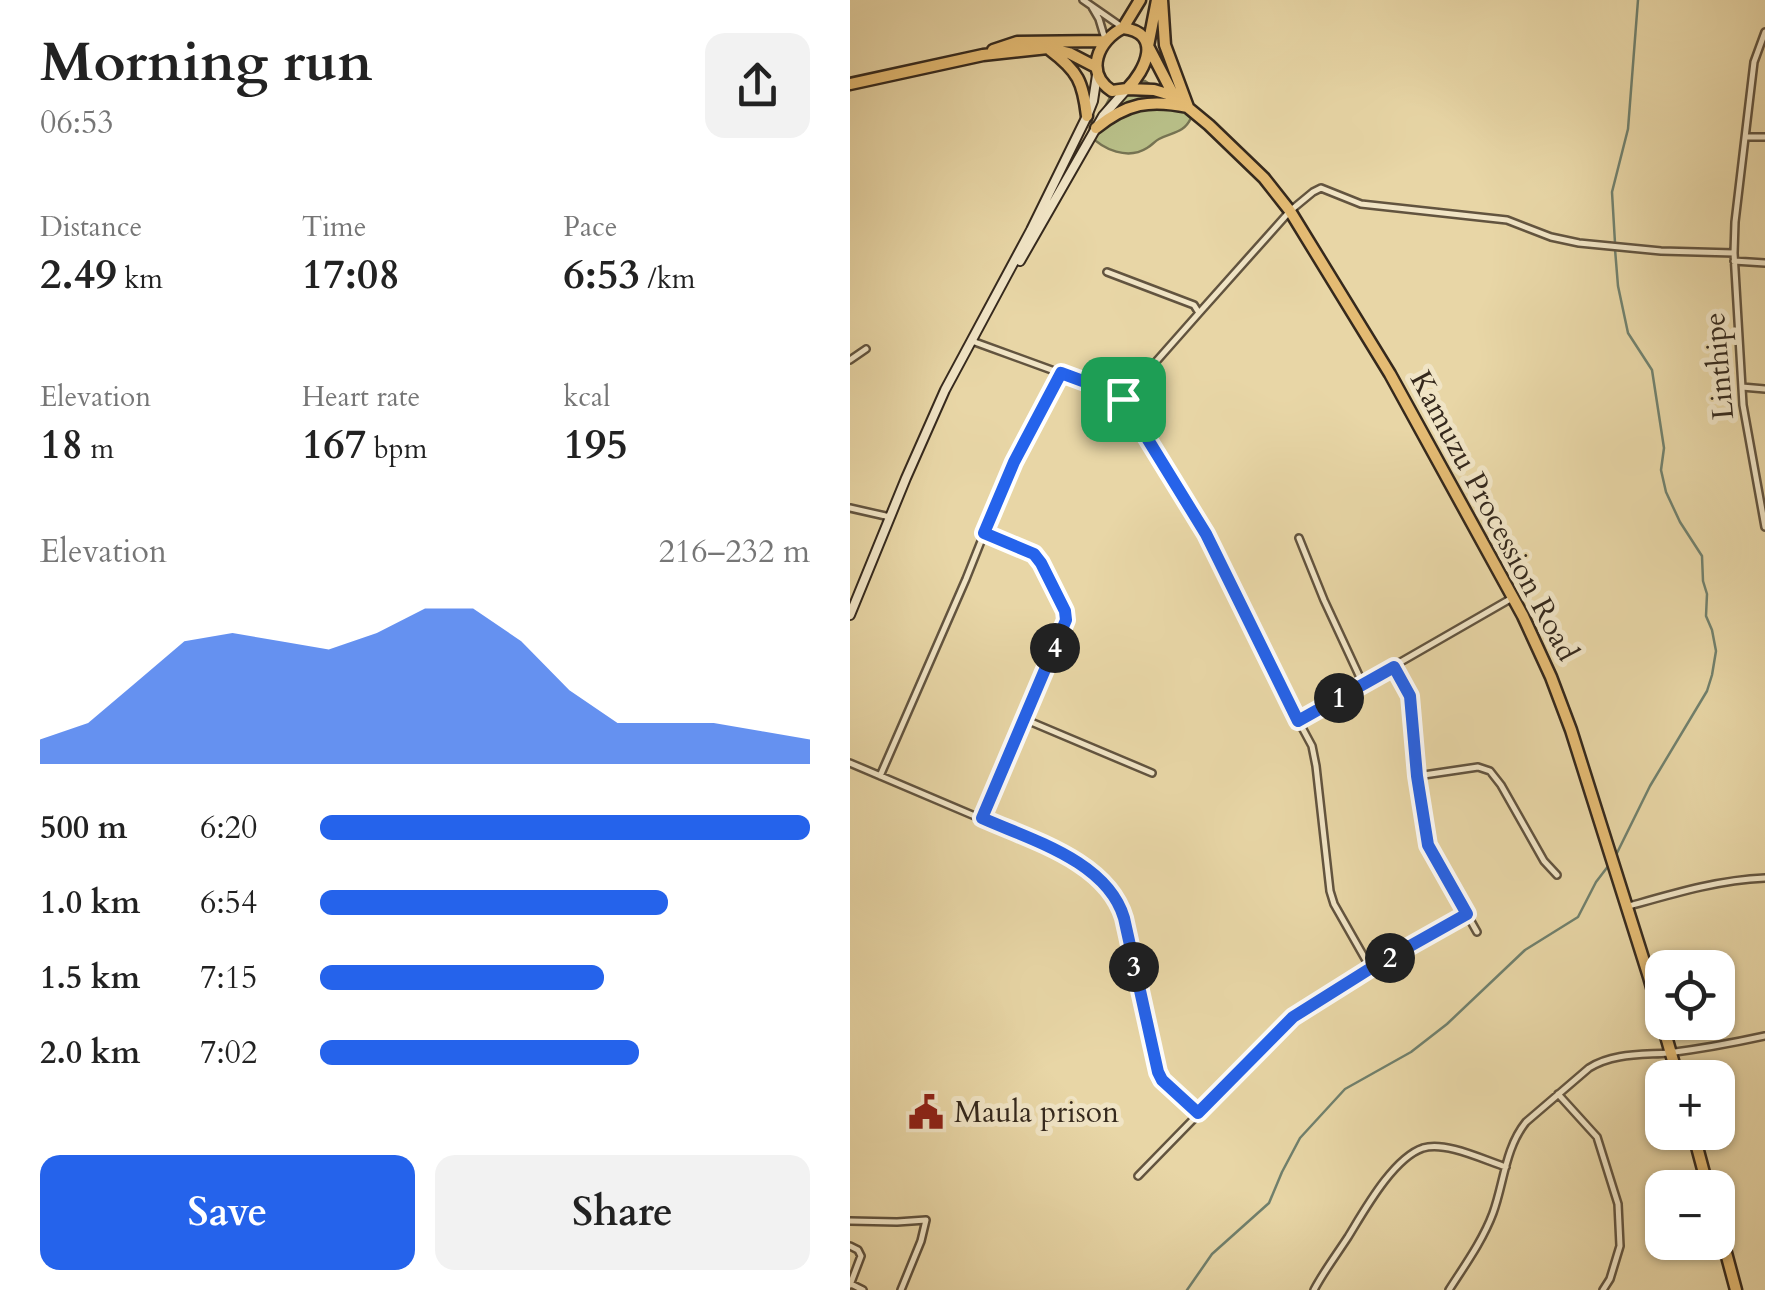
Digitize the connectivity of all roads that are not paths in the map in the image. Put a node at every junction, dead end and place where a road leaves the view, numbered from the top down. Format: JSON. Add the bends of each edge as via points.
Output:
{"nodes":[{"id":1,"x":1083,"y":0,"type":"edge"},
{"id":2,"x":1140,"y":0,"type":"edge"},
{"id":3,"x":1159,"y":0,"type":"edge"},
{"id":4,"x":1091,"y":5,"type":"junction"},
{"id":5,"x":1124,"y":28,"type":"junction"},
{"id":6,"x":1765,"y":32,"type":"edge"},
{"id":7,"x":1106,"y":41,"type":"junction"},
{"id":8,"x":1148,"y":46,"type":"junction"},
{"id":9,"x":1048,"y":48,"type":"junction"},
{"id":10,"x":983,"y":54,"type":"junction"},
{"id":11,"x":1096,"y":70,"type":"junction"},
{"id":12,"x":850,"y":84,"type":"edge"},
{"id":13,"x":1127,"y":89,"type":"junction"},
{"id":14,"x":1174,"y":96,"type":"junction"},
{"id":15,"x":1188,"y":107,"type":"junction"},
{"id":16,"x":1087,"y":116,"type":"junction"},
{"id":17,"x":1096,"y":128,"type":"junction"},
{"id":18,"x":1746,"y":136,"type":"junction"},
{"id":19,"x":1765,"y":137,"type":"edge"},
{"id":20,"x":1290,"y":211,"type":"junction"},
{"id":21,"x":1734,"y":257,"type":"junction"},
{"id":22,"x":1765,"y":264,"type":"edge"},
{"id":23,"x":1107,"y":272,"type":"dead end"},
{"id":24,"x":992,"y":302,"type":"junction"},
{"id":25,"x":1199,"y":311,"type":"junction"},
{"id":26,"x":972,"y":341,"type":"junction"},
{"id":27,"x":866,"y":349,"type":"dead end"},
{"id":28,"x":850,"y":360,"type":"edge"},
{"id":29,"x":1061,"y":373,"type":"junction"},
{"id":30,"x":1742,"y":386,"type":"junction"},
{"id":31,"x":1765,"y":388,"type":"edge"},
{"id":32,"x":1123,"y":399,"type":"junction"},
{"id":33,"x":850,"y":508,"type":"edge"},
{"id":34,"x":890,"y":518,"type":"junction"},
{"id":35,"x":1765,"y":527,"type":"edge"},
{"id":36,"x":984,"y":533,"type":"junction"},
{"id":37,"x":1299,"y":538,"type":"dead end"},
{"id":38,"x":1512,"y":597,"type":"junction"},
{"id":39,"x":850,"y":614,"type":"edge"},
{"id":40,"x":1394,"y":667,"type":"junction"},
{"id":41,"x":1363,"y":684,"type":"junction"},
{"id":42,"x":1024,"y":719,"type":"junction"},
{"id":43,"x":1298,"y":721,"type":"junction"},
{"id":44,"x":850,"y":763,"type":"edge"},
{"id":45,"x":1152,"y":773,"type":"dead end"},
{"id":46,"x":880,"y":776,"type":"junction"},
{"id":47,"x":1417,"y":776,"type":"junction"},
{"id":48,"x":982,"y":818,"type":"junction"},
{"id":49,"x":1557,"y":875,"type":"dead end"},
{"id":50,"x":1765,"y":878,"type":"edge"},
{"id":51,"x":1626,"y":907,"type":"junction"},
{"id":52,"x":1467,"y":914,"type":"junction"},
{"id":53,"x":1477,"y":932,"type":"dead end"},
{"id":54,"x":1371,"y":968,"type":"junction"},
{"id":55,"x":1765,"y":1036,"type":"edge"},
{"id":56,"x":1671,"y":1052,"type":"junction"},
{"id":57,"x":1673,"y":1060,"type":"edge"},
{"id":58,"x":1558,"y":1094,"type":"junction"},
{"id":59,"x":1198,"y":1113,"type":"junction"},
{"id":60,"x":1506,"y":1167,"type":"junction"},
{"id":61,"x":1138,"y":1176,"type":"dead end"},
{"id":62,"x":850,"y":1222,"type":"edge"},
{"id":63,"x":850,"y":1246,"type":"edge"},
{"id":64,"x":1728,"y":1260,"type":"edge"},
{"id":65,"x":850,"y":1284,"type":"edge"},
{"id":66,"x":863,"y":1290,"type":"edge"},
{"id":67,"x":900,"y":1290,"type":"edge"},
{"id":68,"x":1314,"y":1290,"type":"edge"},
{"id":69,"x":1449,"y":1290,"type":"edge"},
{"id":70,"x":1602,"y":1290,"type":"edge"},
{"id":71,"x":1736,"y":1290,"type":"edge"}],
"edges":[{"from":1,"to":4,"type":"street"},
{"from":2,"to":5,"type":"highway"},
{"from":3,"to":8,"type":"highway"},
{"from":3,"to":15,"type":"highway","via":[[1165,46]]},
{"from":4,"to":5,"type":"street"},
{"from":4,"to":7,"type":"street"},
{"from":5,"to":7,"type":"highway"},
{"from":5,"to":8,"type":"highway","via":[[1137,31]]},
{"from":6,"to":18,"type":"street","name":"Linthipe","via":[[1754,62]]},
{"from":7,"to":10,"type":"highway","via":[[1016,42]]},
{"from":7,"to":11,"type":"highway"},
{"from":8,"to":13,"type":"highway","via":[[1144,66]]},
{"from":8,"to":14,"type":"highway"},
{"from":9,"to":10,"type":"highway"},
{"from":9,"to":11,"type":"highway"},
{"from":9,"to":16,"type":"highway","via":[[1079,78]]},
{"from":10,"to":12,"type":"highway"},
{"from":11,"to":13,"type":"highway","via":[[1107,88]]},
{"from":11,"to":16,"type":"main road"},
{"from":13,"to":14,"type":"highway"},
{"from":13,"to":17,"type":"main road"},
{"from":14,"to":15,"type":"highway","name":"Kamuzu Procession Road"},
{"from":15,"to":17,"type":"highway","via":[[1134,105]]},
{"from":15,"to":20,"type":"highway","name":"Kamuzu Procession Road"},
{"from":16,"to":24,"type":"main road"},
{"from":17,"to":24,"type":"main road"},
{"from":18,"to":19,"type":"street"},
{"from":18,"to":21,"type":"street","name":"Linthipe"},
{"from":20,"to":21,"type":"street","via":[[1321,188],[1361,204],[1507,220],[1579,244]]},
{"from":20,"to":25,"type":"street"},
{"from":20,"to":38,"type":"highway","name":"Kamuzu Procession Road","via":[[1390,374]]},
{"from":21,"to":22,"type":"street"},
{"from":21,"to":30,"type":"street","name":"Linthipe"},
{"from":23,"to":25,"type":"street"},
{"from":24,"to":26,"type":"main road"},
{"from":25,"to":32,"type":"street"},
{"from":26,"to":29,"type":"street"},
{"from":26,"to":34,"type":"main road"},
{"from":27,"to":28,"type":"street"},
{"from":29,"to":32,"type":"street"},
{"from":29,"to":36,"type":"street"},
{"from":30,"to":31,"type":"street"},
{"from":30,"to":35,"type":"street","name":"Linthipe"},
{"from":32,"to":43,"type":"street","via":[[1206,534]]},
{"from":33,"to":34,"type":"street"},
{"from":34,"to":39,"type":"main road"},
{"from":36,"to":42,"type":"street","via":[[1034,554],[1066,615]]},
{"from":36,"to":46,"type":"street"},
{"from":37,"to":41,"type":"street"},
{"from":38,"to":40,"type":"street"},
{"from":38,"to":51,"type":"highway","name":"Kamuzu Procession Road","via":[[1560,699]]},
{"from":40,"to":41,"type":"street"},
{"from":40,"to":47,"type":"street","via":[[1410,696]]},
{"from":41,"to":43,"type":"street"},
{"from":42,"to":45,"type":"street"},
{"from":42,"to":48,"type":"street"},
{"from":43,"to":54,"type":"street","via":[[1314,755],[1334,904]]},
{"from":44,"to":46,"type":"street"},
{"from":46,"to":48,"type":"street"},
{"from":47,"to":49,"type":"street","via":[[1490,771]]},
{"from":47,"to":52,"type":"street","via":[[1428,845]]},
{"from":48,"to":59,"type":"street","via":[[1082,863],[1115,899],[1158,1072]]},
{"from":50,"to":51,"type":"street"},
{"from":51,"to":56,"type":"highway","name":"Kamuzu Procession Road"},
{"from":52,"to":53,"type":"street"},
{"from":52,"to":54,"type":"street"},
{"from":54,"to":59,"type":"street","via":[[1293,1017]]},
{"from":55,"to":56,"type":"street"},
{"from":56,"to":57,"type":"highway","name":"Kamuzu Procession Road"},
{"from":56,"to":58,"type":"street","via":[[1599,1062]]},
{"from":58,"to":60,"type":"street","via":[[1519,1131]]},
{"from":58,"to":70,"type":"street","via":[[1597,1137],[1618,1204],[1620,1246]]},
{"from":59,"to":61,"type":"street"},
{"from":60,"to":68,"type":"street","via":[[1452,1149],[1418,1150],[1374,1194]]},
{"from":60,"to":69,"type":"street","via":[[1488,1226]]},
{"from":62,"to":67,"type":"street","via":[[926,1220]]},
{"from":63,"to":65,"type":"street","via":[[861,1256]]},
{"from":64,"to":71,"type":"highway"},
{"from":65,"to":66,"type":"street"}]}
